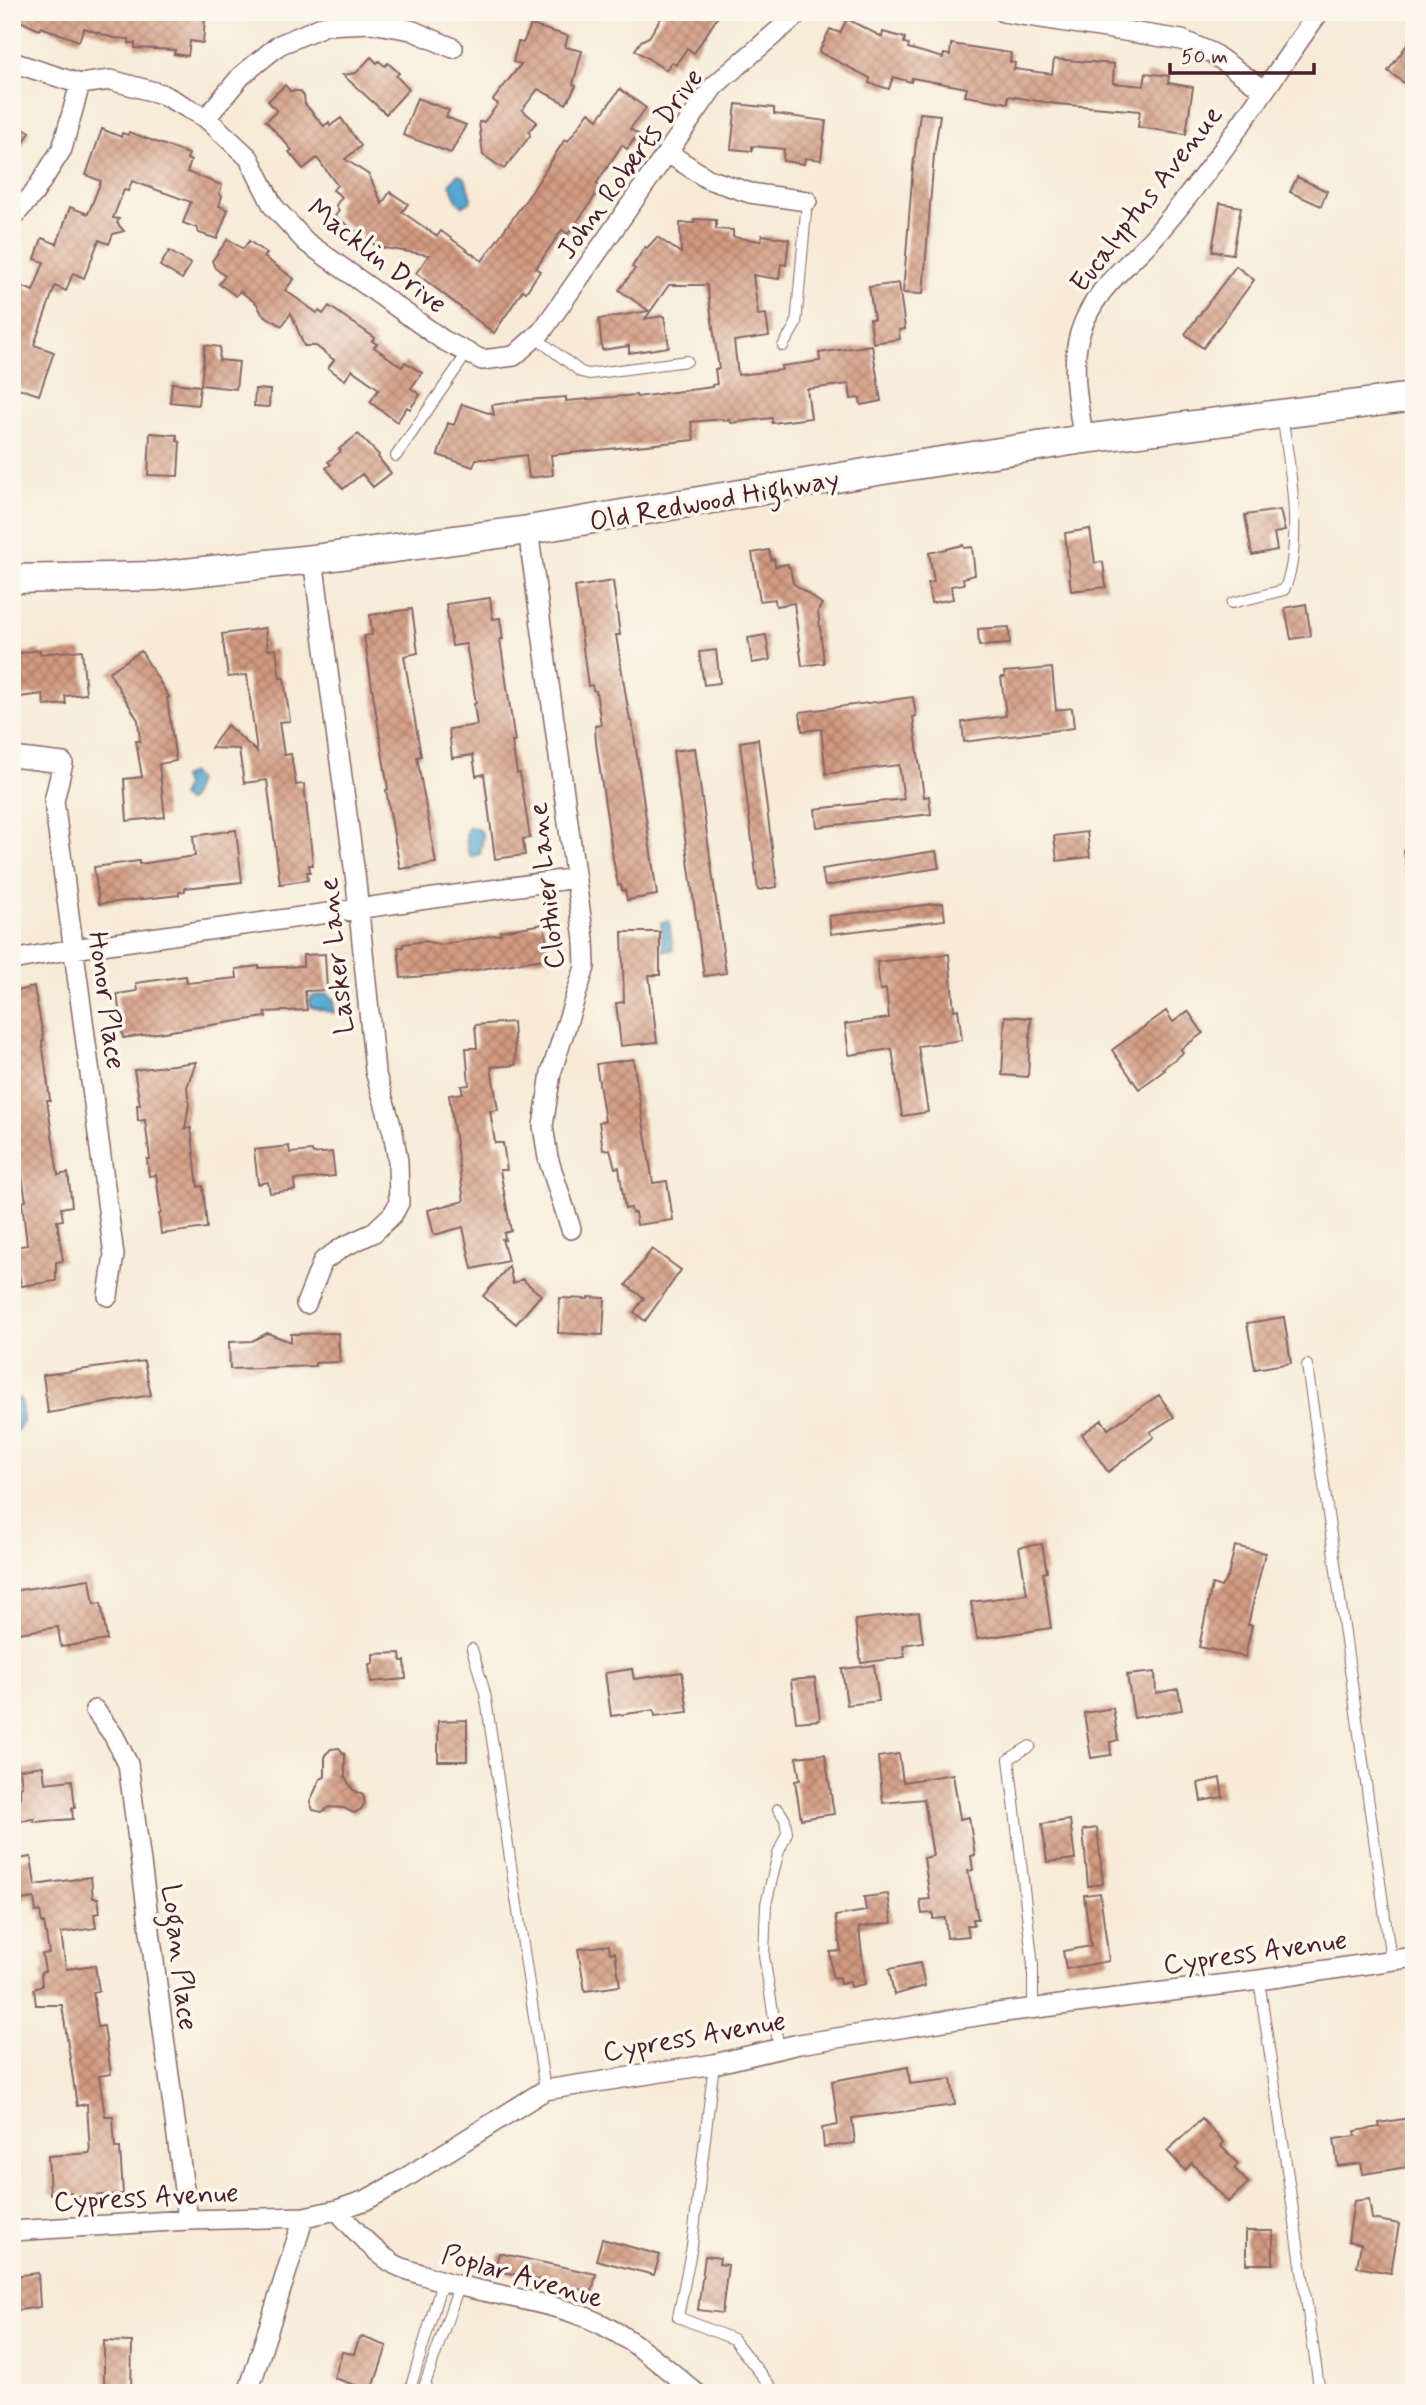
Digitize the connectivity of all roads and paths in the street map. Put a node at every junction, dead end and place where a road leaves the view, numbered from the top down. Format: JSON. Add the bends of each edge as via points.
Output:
{"nodes":[{"id":1,"x":800,"y":12,"type":"edge"},
{"id":2,"x":1003,"y":12,"type":"edge"},
{"id":3,"x":1319,"y":12,"type":"edge"},
{"id":4,"x":1068,"y":17,"type":"edge"},
{"id":5,"x":453,"y":48,"type":"dead end"},
{"id":6,"x":12,"y":62,"type":"edge"},
{"id":7,"x":80,"y":84,"type":"junction"},
{"id":8,"x":1264,"y":90,"type":"junction"},
{"id":9,"x":206,"y":118,"type":"junction"},
{"id":10,"x":668,"y":153,"type":"junction"},
{"id":11,"x":807,"y":201,"type":"joint"},
{"id":12,"x":12,"y":218,"type":"edge"},
{"id":13,"x":535,"y":337,"type":"junction"},
{"id":14,"x":783,"y":346,"type":"dead end"},
{"id":15,"x":468,"y":352,"type":"junction"},
{"id":16,"x":514,"y":356,"type":"joint"},
{"id":17,"x":687,"y":361,"type":"dead end"},
{"id":18,"x":1414,"y":397,"type":"edge"},
{"id":19,"x":1282,"y":414,"type":"junction"},
{"id":20,"x":1084,"y":439,"type":"junction"},
{"id":21,"x":396,"y":456,"type":"dead end"},
{"id":22,"x":528,"y":530,"type":"junction"},
{"id":23,"x":313,"y":559,"type":"junction"},
{"id":24,"x":12,"y":579,"type":"edge"},
{"id":25,"x":1232,"y":603,"type":"dead end"},
{"id":26,"x":12,"y":757,"type":"edge"},
{"id":27,"x":1414,"y":832,"type":"edge"},
{"id":28,"x":576,"y":878,"type":"junction"},
{"id":29,"x":1414,"y":880,"type":"edge"},
{"id":30,"x":359,"y":910,"type":"junction"},
{"id":31,"x":73,"y":949,"type":"junction"},
{"id":32,"x":12,"y":960,"type":"edge"},
{"id":33,"x":571,"y":1228,"type":"dead end"},
{"id":34,"x":108,"y":1296,"type":"dead end"},
{"id":35,"x":306,"y":1304,"type":"dead end"},
{"id":36,"x":1307,"y":1366,"type":"dead end"},
{"id":37,"x":472,"y":1649,"type":"dead end"},
{"id":38,"x":95,"y":1710,"type":"dead end"},
{"id":39,"x":1030,"y":1746,"type":"dead end"},
{"id":40,"x":778,"y":1809,"type":"dead end"},
{"id":41,"x":1414,"y":1957,"type":"edge"},
{"id":42,"x":1391,"y":1960,"type":"junction"},
{"id":43,"x":1259,"y":1980,"type":"junction"},
{"id":44,"x":1033,"y":2009,"type":"junction"},
{"id":45,"x":779,"y":2049,"type":"junction"},
{"id":46,"x":714,"y":2064,"type":"junction"},
{"id":47,"x":545,"y":2090,"type":"junction"},
{"id":48,"x":337,"y":2210,"type":"junction"},
{"id":49,"x":304,"y":2217,"type":"junction"},
{"id":50,"x":188,"y":2220,"type":"junction"},
{"id":51,"x":12,"y":2231,"type":"edge"},
{"id":52,"x":451,"y":2284,"type":"junction"},
{"id":53,"x":248,"y":2393,"type":"edge"},
{"id":54,"x":409,"y":2393,"type":"edge"},
{"id":55,"x":422,"y":2393,"type":"edge"},
{"id":56,"x":696,"y":2393,"type":"edge"},
{"id":57,"x":776,"y":2393,"type":"edge"},
{"id":58,"x":1320,"y":2393,"type":"edge"}],
"edges":[{"from":1,"to":10,"type":"street","name":"John Roberts Drive","via":[[714,86]]},
{"from":2,"to":4,"type":"street"},
{"from":3,"to":8,"type":"street","name":"Eucalyptus Avenue"},
{"from":4,"to":8,"type":"street","via":[[1182,40],[1212,53]]},
{"from":5,"to":9,"type":"street","via":[[411,30],[371,23],[326,24],[279,45],[241,76]]},
{"from":6,"to":7,"type":"street","name":"Macklin Drive"},
{"from":7,"to":9,"type":"street","name":"Macklin Drive","via":[[111,80],[162,94]]},
{"from":7,"to":12,"type":"street","via":[[62,149]]},
{"from":8,"to":20,"type":"street","name":"Eucalyptus Avenue","via":[[1160,230],[1117,271],[1094,302],[1080,333],[1075,370]]},
{"from":9,"to":15,"type":"street","name":"Macklin Drive","via":[[248,158],[273,206],[306,242],[443,340]]},
{"from":10,"to":11,"type":"street","via":[[708,179],[750,193]]},
{"from":10,"to":13,"type":"street","name":"John Roberts Drive"},
{"from":11,"to":14,"type":"lane","via":[[796,324]]},
{"from":13,"to":16,"type":"street","name":"John Roberts Drive"},
{"from":13,"to":17,"type":"lane","via":[[589,374]]},
{"from":15,"to":16,"type":"street","name":"Macklin Drive","via":[[482,360]]},
{"from":15,"to":21,"type":"lane"},
{"from":18,"to":19,"type":"main road","name":"Old Redwood Highway"},
{"from":19,"to":20,"type":"main road","name":"Old Redwood Highway"},
{"from":19,"to":25,"type":"lane","via":[[1295,539],[1292,573],[1284,590]]},
{"from":20,"to":22,"type":"main road","name":"Old Redwood Highway"},
{"from":22,"to":23,"type":"main road","name":"Old Redwood Highway"},
{"from":22,"to":28,"type":"street","name":"Clothier Lane"},
{"from":23,"to":24,"type":"main road","name":"Old Redwood Highway","via":[[157,576]]},
{"from":23,"to":30,"type":"street","name":"Lasker Lane"},
{"from":26,"to":31,"type":"street","name":"Honor Place","via":[[63,763],[54,801]]},
{"from":27,"to":29,"type":"lane","via":[[1409,852]]},
{"from":28,"to":30,"type":"street"},
{"from":28,"to":33,"type":"street","name":"Clothier Lane","via":[[585,967],[551,1073],[544,1126],[548,1158]]},
{"from":30,"to":31,"type":"street"},
{"from":30,"to":35,"type":"street","name":"Lasker Lane","via":[[375,1071],[393,1132],[399,1203],[373,1233],[323,1261]]},
{"from":31,"to":32,"type":"street"},
{"from":31,"to":34,"type":"street","name":"Honor Place","via":[[114,1255]]},
{"from":36,"to":42,"type":"lane"},
{"from":37,"to":47,"type":"lane","via":[[485,1693]]},
{"from":38,"to":50,"type":"street","name":"Logan Place","via":[[128,1764]]},
{"from":39,"to":44,"type":"lane","via":[[1009,1759],[1033,1966]]},
{"from":40,"to":45,"type":"lane","via":[[787,1833],[766,1904],[764,1956]]},
{"from":41,"to":42,"type":"street","name":"Cypress Avenue"},
{"from":42,"to":43,"type":"street","name":"Cypress Avenue"},
{"from":43,"to":44,"type":"street","name":"Cypress Avenue"},
{"from":43,"to":58,"type":"lane"},
{"from":44,"to":45,"type":"street","name":"Cypress Avenue"},
{"from":45,"to":46,"type":"street","name":"Cypress Avenue"},
{"from":46,"to":47,"type":"street","name":"Cypress Avenue"},
{"from":46,"to":57,"type":"lane","via":[[692,2246],[678,2317],[733,2340]]},
{"from":47,"to":48,"type":"street","name":"Cypress Avenue","via":[[399,2182]]},
{"from":48,"to":49,"type":"street","name":"Cypress Avenue"},
{"from":48,"to":52,"type":"street","name":"Poplar Avenue","via":[[393,2264]]},
{"from":49,"to":50,"type":"street","name":"Cypress Avenue"},
{"from":49,"to":53,"type":"street"},
{"from":50,"to":51,"type":"street","name":"Cypress Avenue"},
{"from":52,"to":54,"type":"lane"},
{"from":52,"to":55,"type":"lane"},
{"from":52,"to":56,"type":"street","name":"Poplar Avenue","via":[[571,2312],[598,2323],[635,2344]]}]}
